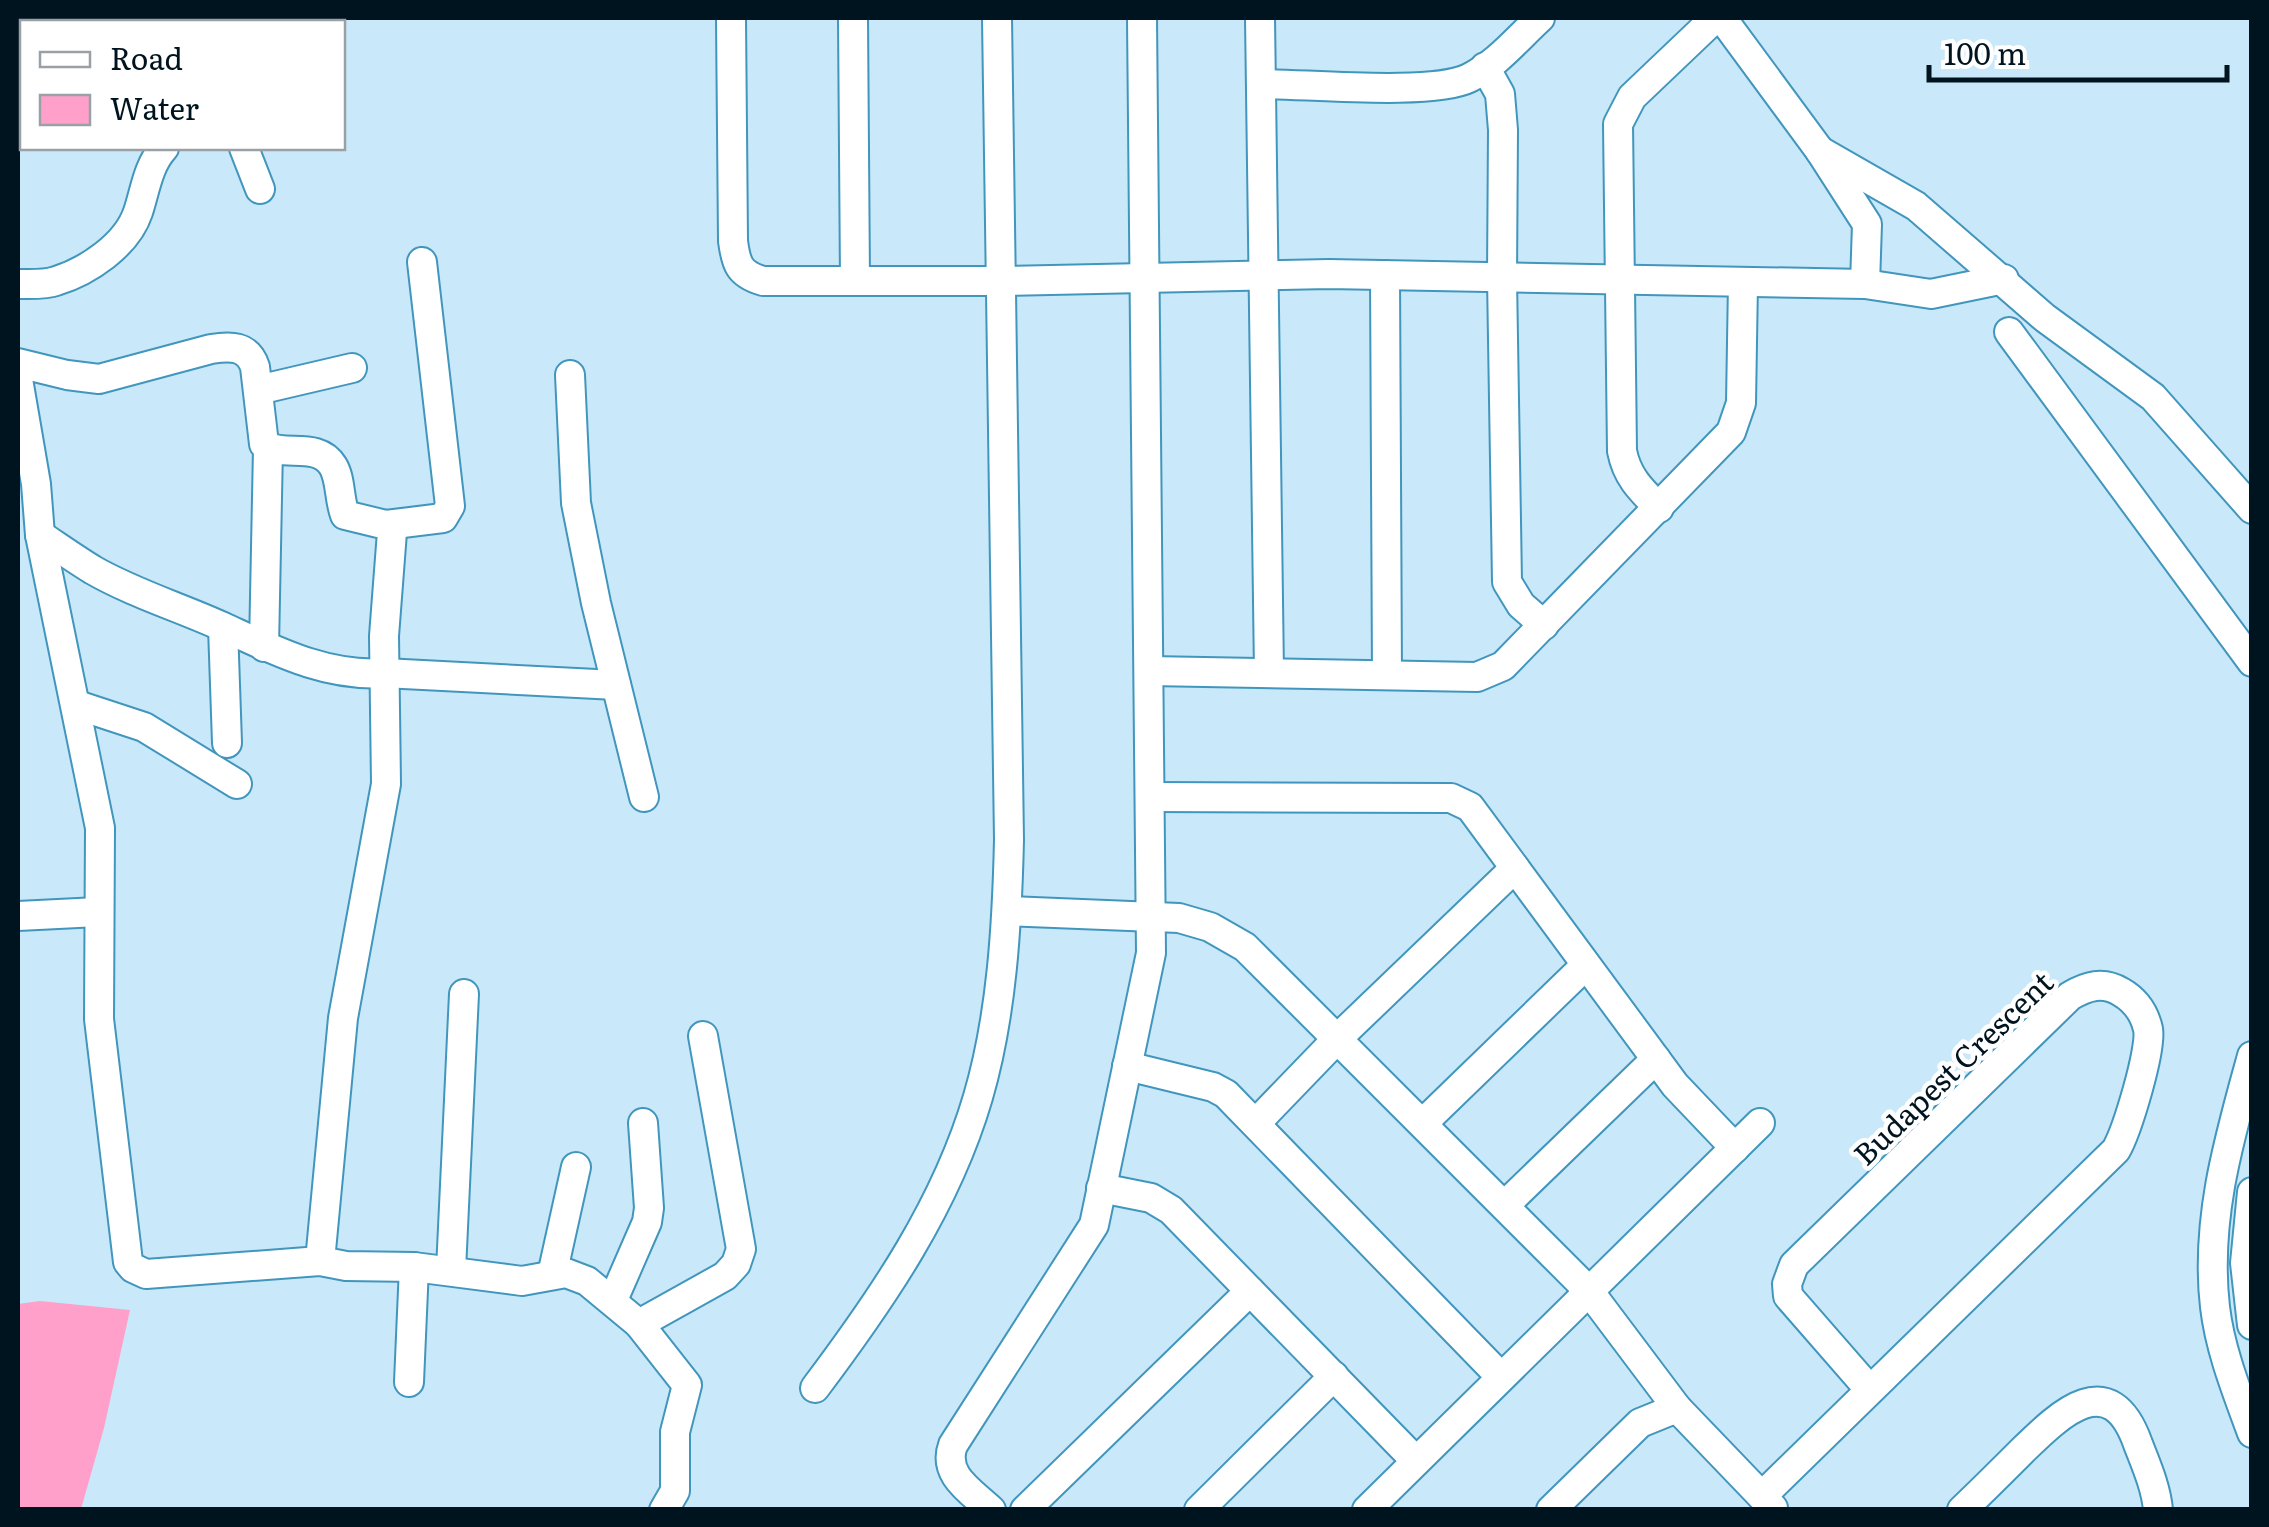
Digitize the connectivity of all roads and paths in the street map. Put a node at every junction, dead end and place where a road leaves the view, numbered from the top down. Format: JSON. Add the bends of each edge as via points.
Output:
{"nodes":[{"id":1,"x":732,"y":18,"type":"edge"},
{"id":2,"x":852,"y":18,"type":"edge"},
{"id":3,"x":997,"y":18,"type":"edge"},
{"id":4,"x":1142,"y":18,"type":"edge"},
{"id":5,"x":1260,"y":18,"type":"edge"},
{"id":6,"x":1540,"y":18,"type":"edge"},
{"id":7,"x":1718,"y":18,"type":"edge"},
{"id":8,"x":1485,"y":68,"type":"junction"},
{"id":9,"x":1261,"y":84,"type":"junction"},
{"id":10,"x":162,"y":150,"type":"edge"},
{"id":11,"x":245,"y":150,"type":"edge"},
{"id":12,"x":1820,"y":151,"type":"junction"},
{"id":13,"x":260,"y":190,"type":"dead end"},
{"id":14,"x":422,"y":262,"type":"dead end"},
{"id":15,"x":1385,"y":275,"type":"junction"},
{"id":16,"x":1264,"y":276,"type":"junction"},
{"id":17,"x":1146,"y":278,"type":"junction"},
{"id":18,"x":1502,"y":278,"type":"junction"},
{"id":19,"x":2004,"y":279,"type":"junction"},
{"id":20,"x":1619,"y":280,"type":"junction"},
{"id":21,"x":856,"y":281,"type":"junction"},
{"id":22,"x":1001,"y":281,"type":"junction"},
{"id":23,"x":1743,"y":282,"type":"junction"},
{"id":24,"x":18,"y":284,"type":"edge"},
{"id":25,"x":1865,"y":284,"type":"junction"},
{"id":26,"x":2009,"y":332,"type":"dead end"},
{"id":27,"x":18,"y":363,"type":"edge"},
{"id":28,"x":352,"y":368,"type":"dead end"},
{"id":29,"x":570,"y":375,"type":"dead end"},
{"id":30,"x":18,"y":380,"type":"edge"},
{"id":31,"x":258,"y":390,"type":"junction"},
{"id":32,"x":268,"y":448,"type":"junction"},
{"id":33,"x":1659,"y":508,"type":"junction"},
{"id":34,"x":2252,"y":509,"type":"edge"},
{"id":35,"x":386,"y":526,"type":"junction"},
{"id":36,"x":40,"y":536,"type":"junction"},
{"id":37,"x":1544,"y":625,"type":"junction"},
{"id":38,"x":223,"y":627,"type":"junction"},
{"id":39,"x":264,"y":647,"type":"junction"},
{"id":40,"x":2252,"y":662,"type":"edge"},
{"id":41,"x":1150,"y":671,"type":"junction"},
{"id":42,"x":384,"y":673,"type":"junction"},
{"id":43,"x":1269,"y":673,"type":"junction"},
{"id":44,"x":1387,"y":675,"type":"junction"},
{"id":45,"x":616,"y":684,"type":"junction"},
{"id":46,"x":77,"y":705,"type":"junction"},
{"id":47,"x":227,"y":743,"type":"dead end"},
{"id":48,"x":237,"y":784,"type":"dead end"},
{"id":49,"x":644,"y":797,"type":"dead end"},
{"id":50,"x":1151,"y":797,"type":"junction"},
{"id":51,"x":1515,"y":868,"type":"junction"},
{"id":52,"x":1007,"y":911,"type":"junction"},
{"id":53,"x":98,"y":912,"type":"junction"},
{"id":54,"x":1152,"y":914,"type":"junction"},
{"id":55,"x":18,"y":916,"type":"edge"},
{"id":56,"x":1586,"y":964,"type":"junction"},
{"id":57,"x":464,"y":994,"type":"dead end"},
{"id":58,"x":703,"y":1036,"type":"dead end"},
{"id":59,"x":1338,"y":1038,"type":"junction"},
{"id":60,"x":2252,"y":1056,"type":"edge"},
{"id":61,"x":1656,"y":1059,"type":"junction"},
{"id":62,"x":1127,"y":1066,"type":"junction"},
{"id":63,"x":643,"y":1123,"type":"dead end"},
{"id":64,"x":1256,"y":1123,"type":"junction"},
{"id":65,"x":1760,"y":1123,"type":"dead end"},
{"id":66,"x":1424,"y":1124,"type":"junction"},
{"id":67,"x":1734,"y":1148,"type":"junction"},
{"id":68,"x":576,"y":1167,"type":"dead end"},
{"id":69,"x":1101,"y":1188,"type":"junction"},
{"id":70,"x":2252,"y":1192,"type":"edge"},
{"id":71,"x":1505,"y":1205,"type":"junction"},
{"id":72,"x":320,"y":1261,"type":"junction"},
{"id":73,"x":414,"y":1267,"type":"junction"},
{"id":74,"x":451,"y":1270,"type":"junction"},
{"id":75,"x":552,"y":1275,"type":"junction"},
{"id":76,"x":1250,"y":1291,"type":"junction"},
{"id":77,"x":1589,"y":1291,"type":"junction"},
{"id":78,"x":613,"y":1300,"type":"junction"},
{"id":79,"x":639,"y":1324,"type":"junction"},
{"id":80,"x":2252,"y":1325,"type":"edge"},
{"id":81,"x":1334,"y":1376,"type":"junction"},
{"id":82,"x":1501,"y":1377,"type":"junction"},
{"id":83,"x":409,"y":1382,"type":"dead end"},
{"id":84,"x":814,"y":1388,"type":"dead end"},
{"id":85,"x":1870,"y":1390,"type":"junction"},
{"id":86,"x":1677,"y":1408,"type":"junction"},
{"id":87,"x":2252,"y":1432,"type":"edge"},
{"id":88,"x":1416,"y":1461,"type":"junction"},
{"id":89,"x":1768,"y":1503,"type":"edge"},
{"id":90,"x":664,"y":1510,"type":"edge"},
{"id":91,"x":991,"y":1510,"type":"edge"},
{"id":92,"x":1025,"y":1510,"type":"edge"},
{"id":93,"x":1199,"y":1510,"type":"edge"},
{"id":94,"x":1366,"y":1510,"type":"edge"},
{"id":95,"x":1550,"y":1510,"type":"edge"},
{"id":96,"x":1962,"y":1510,"type":"edge"},
{"id":97,"x":2158,"y":1510,"type":"edge"}],
"edges":[{"from":1,"to":21,"type":"street","via":[[736,262],[742,273],[763,281]]},
{"from":2,"to":21,"type":"street"},
{"from":3,"to":22,"type":"street"},
{"from":4,"to":17,"type":"street"},
{"from":5,"to":9,"type":"street"},
{"from":6,"to":8,"type":"street"},
{"from":7,"to":12,"type":"street"},
{"from":7,"to":20,"type":"street","via":[[1622,111]]},
{"from":8,"to":9,"type":"street","via":[[1441,86]]},
{"from":8,"to":18,"type":"street","via":[[1500,94],[1504,130]]},
{"from":9,"to":16,"type":"street"},
{"from":10,"to":24,"type":"street","via":[[120,242],[100,260],[54,282]]},
{"from":11,"to":13,"type":"street"},
{"from":12,"to":19,"type":"street","via":[[1916,206]]},
{"from":12,"to":25,"type":"street","via":[[1867,224]]},
{"from":14,"to":35,"type":"street","via":[[450,506],[443,518]]},
{"from":15,"to":16,"type":"street"},
{"from":15,"to":18,"type":"street"},
{"from":15,"to":44,"type":"street"},
{"from":16,"to":17,"type":"street"},
{"from":16,"to":43,"type":"street"},
{"from":17,"to":22,"type":"street"},
{"from":17,"to":41,"type":"street"},
{"from":18,"to":20,"type":"street"},
{"from":18,"to":37,"type":"street","via":[[1507,582],[1521,606]]},
{"from":19,"to":25,"type":"street","via":[[1931,294]]},
{"from":19,"to":34,"type":"street","via":[[2045,318],[2153,397]]},
{"from":20,"to":23,"type":"street"},
{"from":20,"to":33,"type":"street","via":[[1622,451],[1633,481]]},
{"from":21,"to":22,"type":"street"},
{"from":22,"to":52,"type":"street"},
{"from":23,"to":25,"type":"street"},
{"from":23,"to":33,"type":"street","via":[[1738,418]]},
{"from":26,"to":40,"type":"street"},
{"from":27,"to":31,"type":"street","via":[[99,378],[230,346],[252,358]]},
{"from":28,"to":31,"type":"street"},
{"from":29,"to":45,"type":"street","via":[[576,503]]},
{"from":30,"to":36,"type":"street"},
{"from":31,"to":32,"type":"street"},
{"from":32,"to":35,"type":"street","via":[[324,457],[334,468],[345,515]]},
{"from":32,"to":39,"type":"street"},
{"from":33,"to":37,"type":"street"},
{"from":35,"to":42,"type":"street","via":[[392,545]]},
{"from":36,"to":38,"type":"street","via":[[92,569]]},
{"from":36,"to":46,"type":"street"},
{"from":37,"to":44,"type":"street","via":[[1492,673]]},
{"from":38,"to":39,"type":"street"},
{"from":38,"to":47,"type":"street"},
{"from":39,"to":42,"type":"street","via":[[321,667]]},
{"from":41,"to":43,"type":"street"},
{"from":41,"to":50,"type":"street"},
{"from":42,"to":45,"type":"street"},
{"from":42,"to":72,"type":"street","via":[[386,784],[342,1018]]},
{"from":43,"to":44,"type":"street"},
{"from":45,"to":49,"type":"street"},
{"from":46,"to":48,"type":"street","via":[[144,727]]},
{"from":46,"to":53,"type":"street","via":[[100,828]]},
{"from":50,"to":51,"type":"street","via":[[1452,798],[1470,807]]},
{"from":50,"to":54,"type":"street"},
{"from":51,"to":56,"type":"street"},
{"from":51,"to":59,"type":"street"},
{"from":52,"to":54,"type":"street"},
{"from":52,"to":84,"type":"street","via":[[978,1096],[951,1170],[877,1306]]},
{"from":53,"to":55,"type":"street"},
{"from":53,"to":72,"type":"street","via":[[101,1039],[128,1262],[146,1274]]},
{"from":54,"to":59,"type":"street","via":[[1210,927],[1245,947]]},
{"from":54,"to":62,"type":"street","via":[[1151,954]]},
{"from":56,"to":61,"type":"street"},
{"from":56,"to":66,"type":"street"},
{"from":57,"to":74,"type":"street"},
{"from":58,"to":79,"type":"street","via":[[741,1249],[725,1276]]},
{"from":59,"to":64,"type":"street"},
{"from":59,"to":66,"type":"street"},
{"from":60,"to":87,"type":"street","via":[[2215,1204],[2212,1243],[2221,1339]]},
{"from":61,"to":67,"type":"street"},
{"from":61,"to":71,"type":"street"},
{"from":62,"to":64,"type":"street","via":[[1213,1087]]},
{"from":62,"to":69,"type":"street"},
{"from":63,"to":78,"type":"street","via":[[650,1208]]},
{"from":64,"to":82,"type":"street"},
{"from":65,"to":67,"type":"street"},
{"from":66,"to":71,"type":"street"},
{"from":67,"to":77,"type":"street"},
{"from":68,"to":75,"type":"street"},
{"from":69,"to":76,"type":"street","via":[[1151,1198],[1171,1210]]},
{"from":69,"to":91,"type":"street","via":[[1094,1224],[949,1456],[956,1477]]},
{"from":70,"to":80,"type":"street","via":[[2245,1263]]},
{"from":71,"to":77,"type":"street"},
{"from":72,"to":73,"type":"street"},
{"from":73,"to":74,"type":"street"},
{"from":73,"to":83,"type":"street"},
{"from":74,"to":75,"type":"street","via":[[522,1280]]},
{"from":75,"to":78,"type":"street","via":[[576,1275]]},
{"from":76,"to":81,"type":"street"},
{"from":76,"to":92,"type":"street"},
{"from":77,"to":82,"type":"street"},
{"from":77,"to":86,"type":"street"},
{"from":78,"to":79,"type":"street"},
{"from":79,"to":90,"type":"street","via":[[687,1385],[676,1432],[675,1491]]},
{"from":81,"to":88,"type":"street"},
{"from":81,"to":93,"type":"street"},
{"from":82,"to":88,"type":"street"},
{"from":85,"to":85,"type":"street","name":"Budapest Crescent","via":[[2121,1142],[2149,1042],[2143,1014],[2117,989],[2104,984],[2070,996],[1794,1265],[1788,1296]]},
{"from":85,"to":89,"type":"street","name":"Budapest Crescent"},
{"from":86,"to":89,"type":"street"},
{"from":86,"to":95,"type":"street","via":[[1640,1423]]},
{"from":88,"to":94,"type":"street"},
{"from":96,"to":97,"type":"street","via":[[2058,1416],[2091,1402],[2124,1416]]}]}
